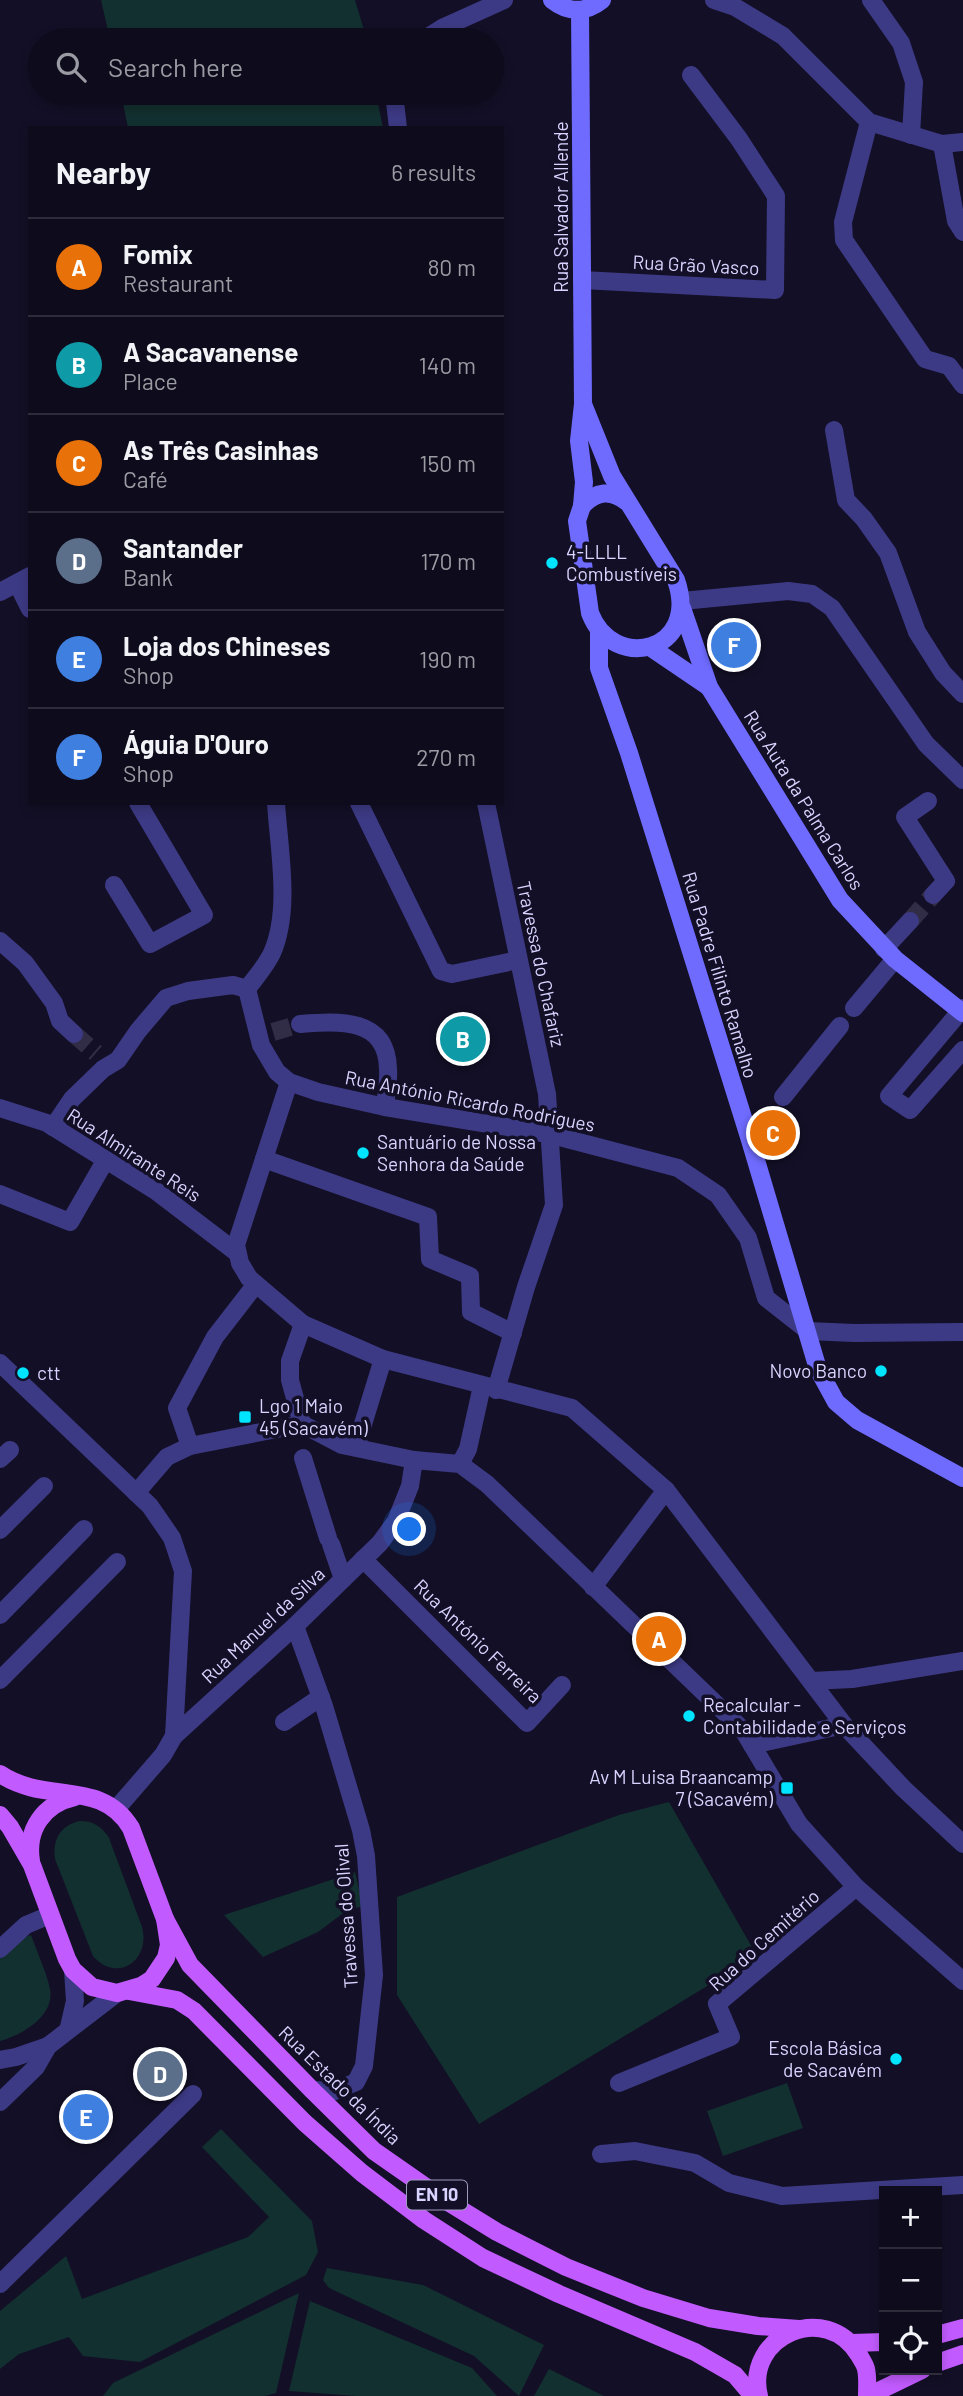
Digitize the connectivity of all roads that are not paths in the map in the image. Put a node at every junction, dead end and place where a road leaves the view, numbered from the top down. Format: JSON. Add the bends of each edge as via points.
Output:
{"nodes":[{"id":1,"x":504,"y":0,"type":"edge"},
{"id":2,"x":552,"y":0,"type":"edge"},
{"id":3,"x":602,"y":0,"type":"edge"},
{"id":4,"x":714,"y":0,"type":"edge"},
{"id":5,"x":871,"y":0,"type":"edge"},
{"id":6,"x":580,"y":11,"type":"junction"},
{"id":7,"x":442,"y":28,"type":"edge"},
{"id":8,"x":691,"y":75,"type":"dead end"},
{"id":9,"x":395,"y":105,"type":"edge"},
{"id":10,"x":869,"y":122,"type":"junction"},
{"id":11,"x":398,"y":126,"type":"edge"},
{"id":12,"x":911,"y":135,"type":"junction"},
{"id":13,"x":963,"y":142,"type":"edge"},
{"id":14,"x":942,"y":144,"type":"junction"},
{"id":15,"x":963,"y":232,"type":"edge"},
{"id":16,"x":582,"y":280,"type":"junction"},
{"id":17,"x":963,"y":385,"type":"edge"},
{"id":18,"x":583,"y":404,"type":"junction"},
{"id":19,"x":834,"y":430,"type":"dead end"},
{"id":20,"x":627,"y":502,"type":"junction"},
{"id":21,"x":582,"y":506,"type":"junction"},
{"id":22,"x":25,"y":585,"type":"edge"},
{"id":23,"x":0,"y":592,"type":"edge"},
{"id":24,"x":682,"y":604,"type":"junction"},
{"id":25,"x":599,"y":631,"type":"junction"},
{"id":26,"x":650,"y":647,"type":"junction"},
{"id":27,"x":709,"y":687,"type":"junction"},
{"id":28,"x":963,"y":694,"type":"edge"},
{"id":29,"x":963,"y":780,"type":"edge"},
{"id":30,"x":928,"y":801,"type":"dead end"},
{"id":31,"x":139,"y":805,"type":"edge"},
{"id":32,"x":276,"y":805,"type":"edge"},
{"id":33,"x":360,"y":805,"type":"edge"},
{"id":34,"x":486,"y":805,"type":"edge"},
{"id":35,"x":114,"y":885,"type":"dead end"},
{"id":36,"x":933,"y":895,"type":"tunnel mouth"},
{"id":37,"x":910,"y":921,"type":"tunnel mouth"},
{"id":38,"x":0,"y":941,"type":"edge"},
{"id":39,"x":889,"y":954,"type":"junction"},
{"id":40,"x":518,"y":961,"type":"junction"},
{"id":41,"x":247,"y":989,"type":"junction"},
{"id":42,"x":853,"y":1008,"type":"dead end"},
{"id":43,"x":962,"y":1010,"type":"edge"},
{"id":44,"x":300,"y":1024,"type":"tunnel mouth"},
{"id":45,"x":840,"y":1026,"type":"dead end"},
{"id":46,"x":74,"y":1034,"type":"tunnel mouth"},
{"id":47,"x":963,"y":1050,"type":"edge"},
{"id":48,"x":289,"y":1082,"type":"junction"},
{"id":49,"x":783,"y":1097,"type":"dead end"},
{"id":50,"x":385,"y":1107,"type":"junction"},
{"id":51,"x":0,"y":1108,"type":"edge"},
{"id":52,"x":53,"y":1127,"type":"junction"},
{"id":53,"x":548,"y":1134,"type":"junction"},
{"id":54,"x":264,"y":1159,"type":"junction"},
{"id":55,"x":104,"y":1161,"type":"junction"},
{"id":56,"x":0,"y":1194,"type":"edge"},
{"id":57,"x":236,"y":1252,"type":"junction"},
{"id":58,"x":256,"y":1284,"type":"junction"},
{"id":59,"x":303,"y":1324,"type":"junction"},
{"id":60,"x":807,"y":1331,"type":"junction"},
{"id":61,"x":963,"y":1332,"type":"edge"},
{"id":62,"x":513,"y":1333,"type":"junction"},
{"id":63,"x":383,"y":1359,"type":"junction"},
{"id":64,"x":1,"y":1365,"type":"edge"},
{"id":65,"x":489,"y":1388,"type":"junction"},
{"id":66,"x":298,"y":1425,"type":"junction"},
{"id":67,"x":190,"y":1446,"type":"junction"},
{"id":68,"x":356,"y":1447,"type":"junction"},
{"id":69,"x":414,"y":1460,"type":"junction"},
{"id":70,"x":460,"y":1464,"type":"junction"},
{"id":71,"x":963,"y":1478,"type":"edge"},
{"id":72,"x":44,"y":1486,"type":"dead end"},
{"id":73,"x":666,"y":1490,"type":"junction"},
{"id":74,"x":136,"y":1493,"type":"junction"},
{"id":75,"x":84,"y":1529,"type":"dead end"},
{"id":76,"x":0,"y":1530,"type":"edge"},
{"id":77,"x":363,"y":1559,"type":"junction"},
{"id":78,"x":117,"y":1562,"type":"dead end"},
{"id":79,"x":343,"y":1579,"type":"junction"},
{"id":80,"x":593,"y":1587,"type":"junction"},
{"id":81,"x":0,"y":1615,"type":"edge"},
{"id":82,"x":295,"y":1626,"type":"junction"},
{"id":83,"x":963,"y":1661,"type":"edge"},
{"id":84,"x":0,"y":1680,"type":"edge"},
{"id":85,"x":811,"y":1681,"type":"junction"},
{"id":86,"x":562,"y":1685,"type":"dead end"},
{"id":87,"x":321,"y":1697,"type":"junction"},
{"id":88,"x":284,"y":1722,"type":"dead end"},
{"id":89,"x":844,"y":1725,"type":"junction"},
{"id":90,"x":174,"y":1736,"type":"junction"},
{"id":91,"x":752,"y":1745,"type":"junction"},
{"id":92,"x":0,"y":1774,"type":"edge"},
{"id":93,"x":77,"y":1796,"type":"junction"},
{"id":94,"x":117,"y":1808,"type":"junction"},
{"id":95,"x":0,"y":1815,"type":"edge"},
{"id":96,"x":963,"y":1844,"type":"edge"},
{"id":97,"x":32,"y":1865,"type":"junction"},
{"id":98,"x":856,"y":1887,"type":"junction"},
{"id":99,"x":50,"y":1915,"type":"junction"},
{"id":100,"x":165,"y":1919,"type":"junction"},
{"id":101,"x":0,"y":1949,"type":"edge"},
{"id":102,"x":73,"y":1970,"type":"junction"},
{"id":103,"x":963,"y":1981,"type":"edge"},
{"id":104,"x":123,"y":1992,"type":"junction"},
{"id":105,"x":69,"y":2027,"type":"junction"},
{"id":106,"x":48,"y":2046,"type":"junction"},
{"id":107,"x":0,"y":2060,"type":"edge"},
{"id":108,"x":619,"y":2083,"type":"dead end"},
{"id":109,"x":312,"y":2090,"type":"junction"},
{"id":110,"x":193,"y":2094,"type":"dead end"},
{"id":111,"x":0,"y":2102,"type":"edge"},
{"id":112,"x":601,"y":2154,"type":"dead end"},
{"id":113,"x":963,"y":2185,"type":"edge"},
{"id":114,"x":0,"y":2284,"type":"edge"},
{"id":115,"x":963,"y":2328,"type":"edge"},
{"id":116,"x":799,"y":2329,"type":"junction"},
{"id":117,"x":942,"y":2334,"type":"edge"},
{"id":118,"x":879,"y":2342,"type":"edge"},
{"id":119,"x":852,"y":2343,"type":"junction"},
{"id":120,"x":963,"y":2354,"type":"edge"},
{"id":121,"x":942,"y":2361,"type":"edge"},
{"id":122,"x":912,"y":2375,"type":"edge"},
{"id":123,"x":753,"y":2396,"type":"edge"},
{"id":124,"x":759,"y":2396,"type":"edge"},
{"id":125,"x":868,"y":2396,"type":"edge"}],
"edges":[{"from":1,"to":7,"type":"street"},
{"from":2,"to":6,"type":"street"},
{"from":3,"to":6,"type":"street"},
{"from":4,"to":10,"type":"street","via":[[735,7],[783,36]]},
{"from":5,"to":12,"type":"street","via":[[901,43],[914,82]]},
{"from":6,"to":16,"type":"street","name":"Rua Salvador Allende"},
{"from":8,"to":16,"type":"street","name":"Rua Grão Vasco","via":[[776,196],[775,290]]},
{"from":9,"to":11,"type":"street"},
{"from":10,"to":12,"type":"street"},
{"from":10,"to":17,"type":"street","via":[[843,222],[844,240],[925,359],[949,366]]},
{"from":12,"to":14,"type":"street"},
{"from":13,"to":14,"type":"street"},
{"from":14,"to":15,"type":"street","via":[[956,221]]},
{"from":16,"to":18,"type":"street","name":"Rua Salvador Allende"},
{"from":18,"to":20,"type":"street","name":"Rua Auta da Palma Carlos","via":[[601,455]]},
{"from":18,"to":21,"type":"street","name":"Rua Padre Filinto Ramalho","via":[[579,441]]},
{"from":19,"to":28,"type":"street","via":[[846,500],[888,553],[917,632],[943,673]]},
{"from":20,"to":21,"type":"street","via":[[605,492]]},
{"from":20,"to":24,"type":"street","name":"Rua Auta da Palma Carlos","via":[[676,580]]},
{"from":21,"to":25,"type":"street","name":"Rua Padre Filinto Ramalho","via":[[577,521],[590,613]]},
{"from":22,"to":23,"type":"street"},
{"from":24,"to":26,"type":"street","via":[[674,629]]},
{"from":24,"to":27,"type":"street","name":"Rua Auta da Palma Carlos"},
{"from":24,"to":29,"type":"street","via":[[788,591],[813,594],[832,608],[926,744]]},
{"from":25,"to":26,"type":"street","via":[[629,648]]},
{"from":25,"to":60,"type":"street","name":"Rua Padre Filinto Ramalho","via":[[600,668]]},
{"from":26,"to":27,"type":"street","name":"Rua Auta da Palma Carlos"},
{"from":27,"to":39,"type":"street","name":"Rua Auta da Palma Carlos","via":[[839,900]]},
{"from":30,"to":36,"type":"street","via":[[905,817],[946,881]]},
{"from":31,"to":35,"type":"street","via":[[204,915],[150,944]]},
{"from":32,"to":41,"type":"street","via":[[283,908],[280,928],[271,955]]},
{"from":33,"to":40,"type":"street","via":[[440,971],[452,974]]},
{"from":34,"to":40,"type":"street","name":"Travessa do Chafariz"},
{"from":37,"to":39,"type":"street"},
{"from":38,"to":46,"type":"street","via":[[25,962],[54,1003],[60,1021]]},
{"from":39,"to":42,"type":"street"},
{"from":39,"to":43,"type":"street","name":"Rua Auta da Palma Carlos"},
{"from":40,"to":53,"type":"street","name":"Travessa do Chafariz","via":[[547,1094]]},
{"from":41,"to":48,"type":"street","via":[[267,1034],[261,1045],[277,1072]]},
{"from":41,"to":52,"type":"street","via":[[233,985],[166,998],[118,1060],[103,1059]]},
{"from":43,"to":47,"type":"street","via":[[889,1096],[910,1110]]},
{"from":44,"to":50,"type":"street","via":[[335,1021],[372,1030],[388,1066]]},
{"from":45,"to":49,"type":"street"},
{"from":48,"to":50,"type":"street","name":"Rua António Ricardo Rodrigues"},
{"from":48,"to":54,"type":"street"},
{"from":50,"to":53,"type":"street","name":"Rua António Ricardo Rodrigues"},
{"from":51,"to":52,"type":"street","name":"Rua Almirante Reis"},
{"from":52,"to":55,"type":"street","name":"Rua Almirante Reis"},
{"from":53,"to":60,"type":"street","name":"Rua António Ricardo Rodrigues","via":[[678,1168],[718,1195],[748,1238],[766,1298]]},
{"from":53,"to":62,"type":"street","name":"Travessa do Chafariz","via":[[554,1205]]},
{"from":54,"to":57,"type":"street"},
{"from":54,"to":62,"type":"street","via":[[428,1217],[430,1259],[470,1276],[471,1312]]},
{"from":55,"to":56,"type":"street","via":[[70,1222]]},
{"from":55,"to":57,"type":"street","name":"Rua Almirante Reis","via":[[188,1214]]},
{"from":57,"to":58,"type":"street"},
{"from":58,"to":59,"type":"street"},
{"from":58,"to":67,"type":"street","via":[[215,1337],[177,1408]]},
{"from":59,"to":63,"type":"street"},
{"from":59,"to":66,"type":"street","via":[[290,1361]]},
{"from":60,"to":61,"type":"street"},
{"from":60,"to":71,"type":"street","name":"Rua Padre Filinto Ramalho","via":[[818,1369],[836,1402],[857,1420]]},
{"from":62,"to":65,"type":"street","name":"Travessa do Chafariz"},
{"from":63,"to":65,"type":"street"},
{"from":63,"to":68,"type":"street"},
{"from":64,"to":74,"type":"street"},
{"from":65,"to":70,"type":"street","name":"Travessa do Chafariz"},
{"from":65,"to":73,"type":"street","via":[[572,1408]]},
{"from":66,"to":67,"type":"street"},
{"from":66,"to":68,"type":"street"},
{"from":66,"to":79,"type":"street","via":[[302,1456]]},
{"from":67,"to":74,"type":"street","via":[[167,1457]]},
{"from":68,"to":69,"type":"street"},
{"from":69,"to":70,"type":"street"},
{"from":69,"to":77,"type":"street","name":"Rua Manuel da Silva","via":[[410,1486],[396,1521]]},
{"from":70,"to":80,"type":"street","via":[[487,1484]]},
{"from":72,"to":76,"type":"street"},
{"from":73,"to":80,"type":"street"},
{"from":73,"to":85,"type":"street"},
{"from":74,"to":90,"type":"street","via":[[172,1538],[183,1571]]},
{"from":75,"to":81,"type":"street"},
{"from":77,"to":79,"type":"street","name":"Rua Manuel da Silva"},
{"from":77,"to":86,"type":"street","name":"Rua António Ferreira","via":[[527,1723]]},
{"from":78,"to":84,"type":"street"},
{"from":79,"to":82,"type":"street","name":"Rua Manuel da Silva"},
{"from":80,"to":91,"type":"street","via":[[743,1730]]},
{"from":82,"to":87,"type":"street","name":"Travessa do Olival"},
{"from":82,"to":90,"type":"street","name":"Rua Manuel da Silva"},
{"from":83,"to":85,"type":"street"},
{"from":85,"to":89,"type":"street"},
{"from":87,"to":88,"type":"street"},
{"from":87,"to":109,"type":"street","name":"Travessa do Olival","via":[[366,1856],[374,1975],[364,2066],[356,2082],[335,2091]]},
{"from":89,"to":91,"type":"street"},
{"from":89,"to":96,"type":"street"},
{"from":90,"to":94,"type":"street","name":"Rua Manuel da Silva"},
{"from":91,"to":98,"type":"street","via":[[799,1824]]},
{"from":92,"to":93,"type":"main road","via":[[24,1786]]},
{"from":93,"to":94,"type":"main road","via":[[103,1800]]},
{"from":93,"to":97,"type":"main road","via":[[42,1814],[30,1838]]},
{"from":94,"to":100,"type":"main road","name":"Rua Estado da Índia","number":"EN 10","via":[[131,1828]]},
{"from":95,"to":97,"type":"main road"},
{"from":97,"to":99,"type":"main road"},
{"from":98,"to":103,"type":"street"},
{"from":98,"to":108,"type":"street","name":"Rua do Cemitério","via":[[718,2004],[731,2037]]},
{"from":99,"to":101,"type":"street","via":[[26,1925]]},
{"from":99,"to":102,"type":"main road"},
{"from":100,"to":104,"type":"main road","name":"Rua Estado da Índia","number":"EN 10","via":[[169,1945],[160,1969],[141,1986]]},
{"from":100,"to":109,"type":"main road","name":"Rua Estado da Índia","number":"EN 10","via":[[190,1965]]},
{"from":102,"to":104,"type":"main road","number":"EN 10","via":[[92,1987]]},
{"from":102,"to":105,"type":"street","via":[[75,2001]]},
{"from":104,"to":105,"type":"street"},
{"from":104,"to":123,"type":"main road","number":"EN 10","via":[[177,2000],[194,2011],[305,2123],[362,2173],[483,2258],[695,2352],[735,2375]]},
{"from":105,"to":106,"type":"street"},
{"from":106,"to":107,"type":"street"},
{"from":106,"to":111,"type":"street","via":[[36,2067]]},
{"from":109,"to":116,"type":"main road","name":"Rua Estado da Índia","number":"EN 10","via":[[374,2151],[496,2232],[566,2267],[709,2318]]},
{"from":110,"to":114,"type":"street"},
{"from":112,"to":113,"type":"street","via":[[635,2151],[695,2162],[729,2183],[782,2196]]},
{"from":115,"to":117,"type":"main road"},
{"from":116,"to":119,"type":"main road","number":"EN 10","via":[[827,2329]]},
{"from":116,"to":124,"type":"main road","via":[[784,2335],[762,2359],[757,2375]]},
{"from":118,"to":119,"type":"main road","number":"EN 10"},
{"from":119,"to":125,"type":"main road","via":[[866,2368]]},
{"from":120,"to":121,"type":"main road"},
{"from":122,"to":125,"type":"main road"}]}
